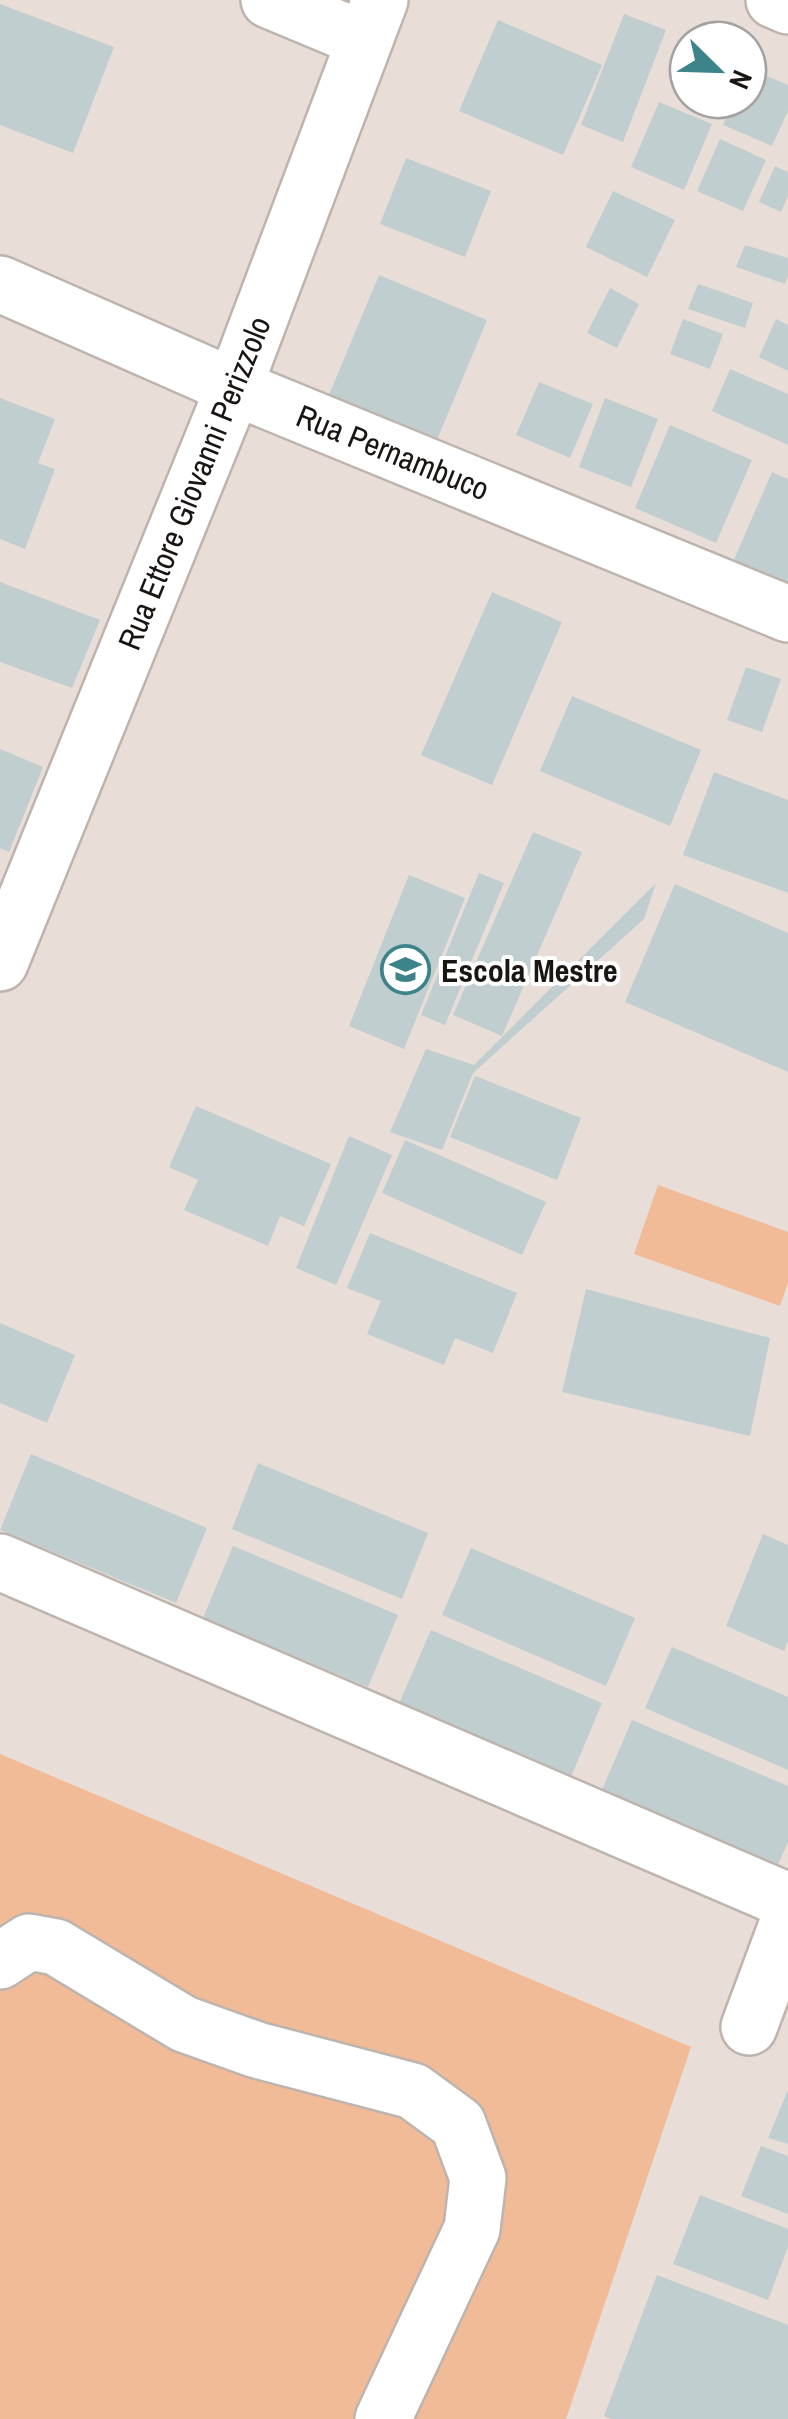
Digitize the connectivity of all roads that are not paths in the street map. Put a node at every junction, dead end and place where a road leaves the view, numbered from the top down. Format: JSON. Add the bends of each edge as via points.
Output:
{"nodes":[{"id":1,"x":269,"y":0,"type":"edge"},
{"id":2,"x":774,"y":0,"type":"edge"},
{"id":3,"x":788,"y":6,"type":"edge"},
{"id":4,"x":372,"y":20,"type":"edge"},
{"id":5,"x":0,"y":284,"type":"edge"},
{"id":6,"x":234,"y":387,"type":"junction"},
{"id":7,"x":788,"y":614,"type":"edge"},
{"id":8,"x":0,"y":963,"type":"edge"},
{"id":9,"x":0,"y":1562,"type":"edge"},
{"id":10,"x":788,"y":1901,"type":"edge"},
{"id":11,"x":788,"y":1922,"type":"edge"},
{"id":12,"x":0,"y":1961,"type":"edge"},
{"id":13,"x":749,"y":2028,"type":"dead end"},
{"id":14,"x":383,"y":2419,"type":"edge"}],
"edges":[{"from":1,"to":4,"type":"street"},
{"from":2,"to":3,"type":"street"},
{"from":4,"to":6,"type":"street","name":"Rua Ettore Giovanni Perizzolo"},
{"from":5,"to":6,"type":"street","name":"Rua Pernambuco"},
{"from":6,"to":7,"type":"street","name":"Rua Pernambuco"},
{"from":6,"to":8,"type":"street","name":"Rua Ettore Giovanni Perizzolo"},
{"from":9,"to":10,"type":"street"},
{"from":11,"to":13,"type":"street"},
{"from":12,"to":14,"type":"street","via":[[29,1942],[56,1947],[184,2024],[414,2091],[458,2124],[478,2178],[472,2229]]}]}
